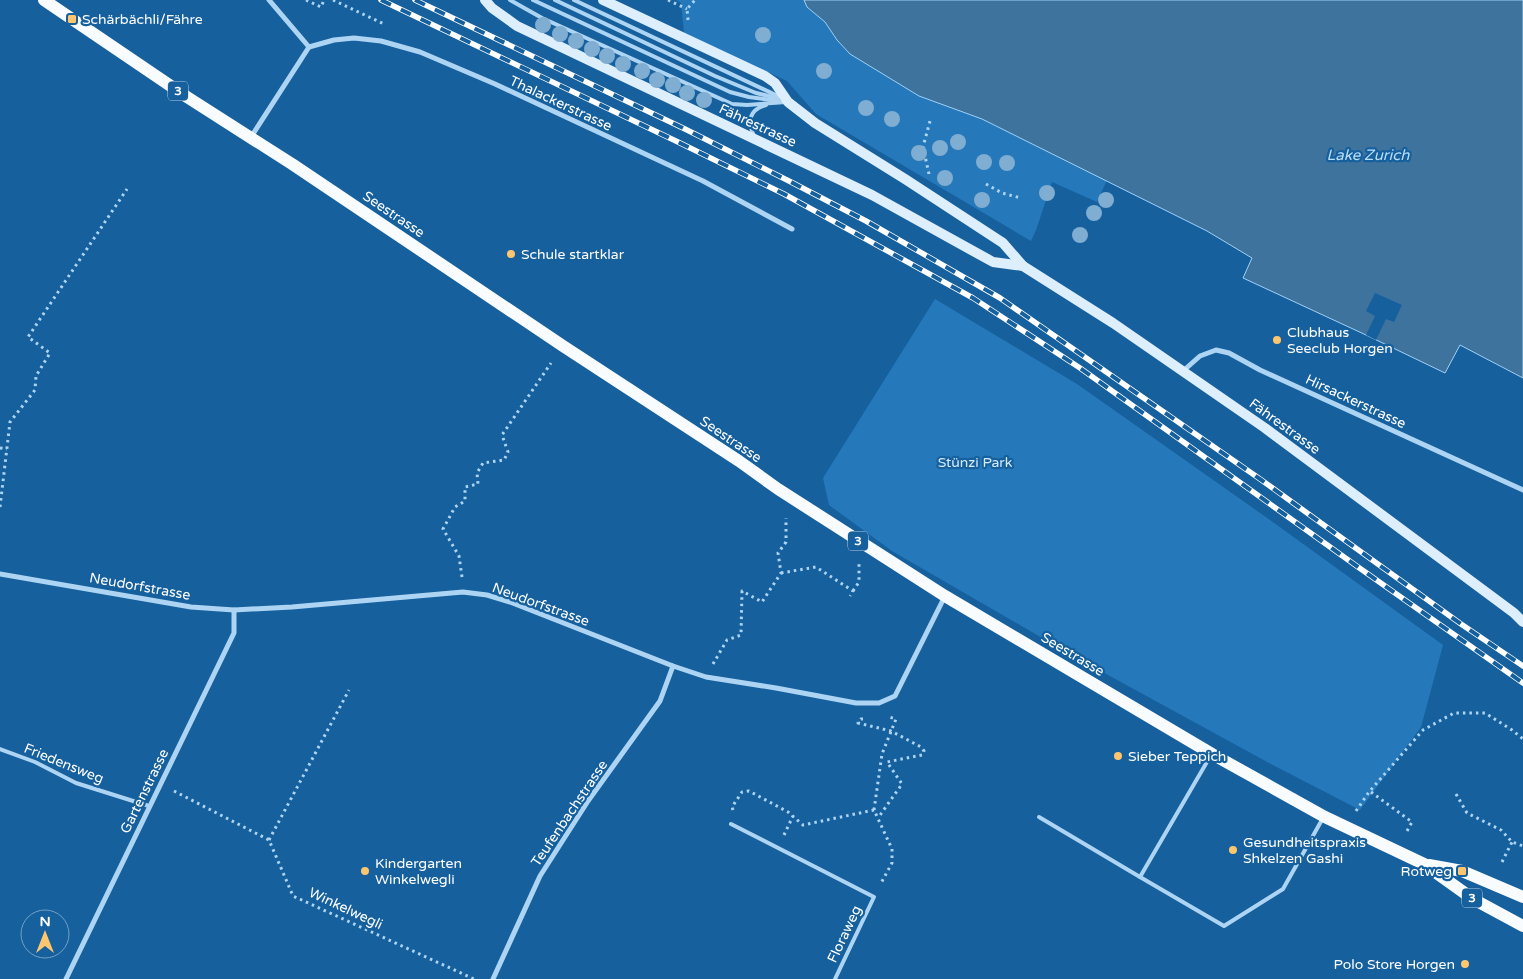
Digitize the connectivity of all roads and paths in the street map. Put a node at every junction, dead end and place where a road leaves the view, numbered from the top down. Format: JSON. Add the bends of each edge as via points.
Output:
{"nodes":[{"id":1,"x":44,"y":0,"type":"edge"},
{"id":2,"x":269,"y":0,"type":"edge"},
{"id":3,"x":306,"y":0,"type":"edge"},
{"id":4,"x":324,"y":0,"type":"edge"},
{"id":5,"x":333,"y":0,"type":"edge"},
{"id":6,"x":485,"y":0,"type":"edge"},
{"id":7,"x":510,"y":0,"type":"edge"},
{"id":8,"x":533,"y":0,"type":"edge"},
{"id":9,"x":554,"y":0,"type":"edge"},
{"id":10,"x":574,"y":0,"type":"edge"},
{"id":11,"x":603,"y":0,"type":"edge"},
{"id":12,"x":668,"y":0,"type":"edge"},
{"id":13,"x":695,"y":0,"type":"edge"},
{"id":14,"x":381,"y":41,"type":"junction"},
{"id":15,"x":309,"y":47,"type":"junction"},
{"id":16,"x":788,"y":102,"type":"junction"},
{"id":17,"x":930,"y":121,"type":"dead end"},
{"id":18,"x":250,"y":138,"type":"junction"},
{"id":19,"x":756,"y":139,"type":"junction"},
{"id":20,"x":930,"y":176,"type":"dead end"},
{"id":21,"x":986,"y":184,"type":"dead end"},
{"id":22,"x":127,"y":189,"type":"dead end"},
{"id":23,"x":1021,"y":198,"type":"dead end"},
{"id":24,"x":792,"y":230,"type":"dead end"},
{"id":25,"x":1023,"y":266,"type":"junction"},
{"id":26,"x":551,"y":363,"type":"dead end"},
{"id":27,"x":1183,"y":371,"type":"junction"},
{"id":28,"x":0,"y":448,"type":"edge"},
{"id":29,"x":7,"y":449,"type":"junction"},
{"id":30,"x":1523,"y":490,"type":"edge"},
{"id":31,"x":0,"y":507,"type":"edge"},
{"id":32,"x":786,"y":518,"type":"dead end"},
{"id":33,"x":859,"y":564,"type":"dead end"},
{"id":34,"x":781,"y":573,"type":"junction"},
{"id":35,"x":0,"y":574,"type":"edge"},
{"id":36,"x":462,"y":575,"type":"dead end"},
{"id":37,"x":853,"y":591,"type":"junction"},
{"id":38,"x":850,"y":596,"type":"dead end"},
{"id":39,"x":945,"y":596,"type":"junction"},
{"id":40,"x":234,"y":610,"type":"junction"},
{"id":41,"x":1523,"y":622,"type":"edge"},
{"id":42,"x":720,"y":650,"type":"dead end"},
{"id":43,"x":673,"y":666,"type":"junction"},
{"id":44,"x":349,"y":690,"type":"dead end"},
{"id":45,"x":871,"y":719,"type":"dead end"},
{"id":46,"x":882,"y":719,"type":"dead end"},
{"id":47,"x":891,"y":731,"type":"junction"},
{"id":48,"x":1523,"y":740,"type":"edge"},
{"id":49,"x":0,"y":749,"type":"edge"},
{"id":50,"x":1212,"y":754,"type":"junction"},
{"id":51,"x":880,"y":762,"type":"junction"},
{"id":52,"x":887,"y":762,"type":"junction"},
{"id":53,"x":160,"y":784,"type":"junction"},
{"id":54,"x":1370,"y":792,"type":"junction"},
{"id":55,"x":1456,"y":794,"type":"dead end"},
{"id":56,"x":149,"y":806,"type":"junction"},
{"id":57,"x":874,"y":810,"type":"junction"},
{"id":58,"x":1356,"y":811,"type":"dead end"},
{"id":59,"x":735,"y":815,"type":"dead end"},
{"id":60,"x":793,"y":816,"type":"junction"},
{"id":61,"x":1324,"y":816,"type":"junction"},
{"id":62,"x":1039,"y":817,"type":"dead end"},
{"id":63,"x":878,"y":818,"type":"junction"},
{"id":64,"x":731,"y":824,"type":"dead end"},
{"id":65,"x":789,"y":825,"type":"dead end"},
{"id":66,"x":1407,"y":831,"type":"dead end"},
{"id":67,"x":269,"y":840,"type":"junction"},
{"id":68,"x":1512,"y":842,"type":"junction"},
{"id":69,"x":1523,"y":846,"type":"edge"},
{"id":70,"x":1502,"y":862,"type":"dead end"},
{"id":71,"x":1424,"y":864,"type":"junction"},
{"id":72,"x":886,"y":874,"type":"dead end"},
{"id":73,"x":1140,"y":876,"type":"junction"},
{"id":74,"x":1523,"y":897,"type":"edge"},
{"id":75,"x":1523,"y":926,"type":"edge"},
{"id":76,"x":66,"y":979,"type":"edge"},
{"id":77,"x":474,"y":979,"type":"edge"},
{"id":78,"x":493,"y":979,"type":"edge"},
{"id":79,"x":835,"y":979,"type":"edge"}],
"edges":[{"from":1,"to":18,"type":"main road","name":"Seestrasse","number":"3"},
{"from":2,"to":15,"type":"street"},
{"from":3,"to":4,"type":"path","via":[[321,7]]},
{"from":5,"to":14,"type":"path","via":[[387,26]]},
{"from":6,"to":19,"type":"street","name":"Fährestrasse","via":[[517,26]]},
{"from":7,"to":16,"type":"lane","via":[[542,18],[732,104]]},
{"from":8,"to":16,"type":"lane","via":[[730,92],[749,98]]},
{"from":9,"to":16,"type":"lane","via":[[723,80]]},
{"from":10,"to":16,"type":"lane"},
{"from":11,"to":16,"type":"street","name":"Fährestrasse","via":[[765,76],[775,83]]},
{"from":12,"to":13,"type":"path","via":[[688,9]]},
{"from":14,"to":15,"type":"street","name":"Thalackerstrasse","via":[[354,38]]},
{"from":14,"to":24,"type":"street","name":"Thalackerstrasse","via":[[420,52],[495,84],[703,181]]},
{"from":15,"to":18,"type":"street"},
{"from":16,"to":19,"type":"lane","via":[[757,108],[750,123]]},
{"from":16,"to":25,"type":"street","name":"Fährestrasse","via":[[815,123],[1003,243]]},
{"from":17,"to":20,"type":"path","via":[[923,147]]},
{"from":18,"to":39,"type":"main road","name":"Seestrasse","number":"3","via":[[778,489]]},
{"from":19,"to":25,"type":"street","name":"Fährestrasse","via":[[872,195],[993,262]]},
{"from":21,"to":23,"type":"path"},
{"from":22,"to":29,"type":"path","via":[[28,337],[50,353],[36,376],[35,390],[10,422]]},
{"from":25,"to":27,"type":"street","name":"Fährestrasse"},
{"from":26,"to":36,"type":"path","via":[[502,435],[508,452],[504,460],[483,463],[477,472],[478,484],[465,487],[466,501],[455,507],[442,529],[459,556]]},
{"from":27,"to":30,"type":"street","name":"Hirsackerstrasse","via":[[1200,356],[1221,350]]},
{"from":27,"to":41,"type":"street","name":"Fährestrasse","via":[[1265,428]]},
{"from":28,"to":29,"type":"path"},
{"from":29,"to":31,"type":"path"},
{"from":32,"to":34,"type":"path","via":[[786,542],[778,553]]},
{"from":33,"to":37,"type":"path","via":[[859,582]]},
{"from":34,"to":37,"type":"path","via":[[816,567]]},
{"from":34,"to":42,"type":"path","via":[[762,602],[742,591],[741,635],[727,640]]},
{"from":35,"to":40,"type":"street","name":"Neudorfstrasse","via":[[191,607]]},
{"from":37,"to":38,"type":"path"},
{"from":39,"to":43,"type":"street","name":"Neudorfstrasse","via":[[895,696],[879,703],[856,703],[706,677]]},
{"from":39,"to":50,"type":"main road","name":"Seestrasse","number":"3"},
{"from":40,"to":43,"type":"street","name":"Neudorfstrasse","via":[[463,592],[488,595]]},
{"from":40,"to":53,"type":"street","name":"Gartenstrasse","via":[[234,633]]},
{"from":43,"to":78,"type":"street","name":"Teufenbachstrasse","via":[[660,701],[588,801],[540,876]]},
{"from":44,"to":67,"type":"path"},
{"from":45,"to":47,"type":"path","via":[[861,719],[858,723]]},
{"from":46,"to":47,"type":"path","via":[[896,720]]},
{"from":47,"to":51,"type":"path"},
{"from":47,"to":52,"type":"path","via":[[924,751],[922,755]]},
{"from":48,"to":54,"type":"path","via":[[1485,713],[1454,714],[1423,730]]},
{"from":49,"to":56,"type":"lane","name":"Friedensweg","via":[[76,783]]},
{"from":50,"to":61,"type":"main road","name":"Seestrasse","number":"3"},
{"from":50,"to":73,"type":"lane"},
{"from":51,"to":52,"type":"path"},
{"from":51,"to":57,"type":"path"},
{"from":52,"to":63,"type":"path","via":[[902,784]]},
{"from":53,"to":56,"type":"street","name":"Gartenstrasse"},
{"from":53,"to":67,"type":"path"},
{"from":54,"to":58,"type":"path"},
{"from":54,"to":66,"type":"path","via":[[1412,822]]},
{"from":55,"to":68,"type":"path","via":[[1467,813],[1501,830]]},
{"from":56,"to":76,"type":"street","name":"Gartenstrasse"},
{"from":57,"to":60,"type":"path","via":[[803,825]]},
{"from":57,"to":63,"type":"path"},
{"from":59,"to":60,"type":"path","via":[[732,807],[742,792],[749,791]]},
{"from":60,"to":65,"type":"path"},
{"from":61,"to":71,"type":"main road","name":"Seestrasse","number":"3"},
{"from":61,"to":73,"type":"lane","via":[[1283,889],[1224,926]]},
{"from":62,"to":73,"type":"lane"},
{"from":63,"to":72,"type":"path","via":[[892,849],[892,863]]},
{"from":64,"to":79,"type":"lane","name":"Floraweg","via":[[874,897]]},
{"from":67,"to":77,"type":"path","name":"Winkelwegli","via":[[293,896]]},
{"from":68,"to":69,"type":"path"},
{"from":68,"to":70,"type":"path"},
{"from":71,"to":74,"type":"main road","name":"Seestrasse","number":"3","via":[[1462,871]]},
{"from":71,"to":75,"type":"main road","name":"Seestrasse","number":"3","via":[[1473,899]]}]}
